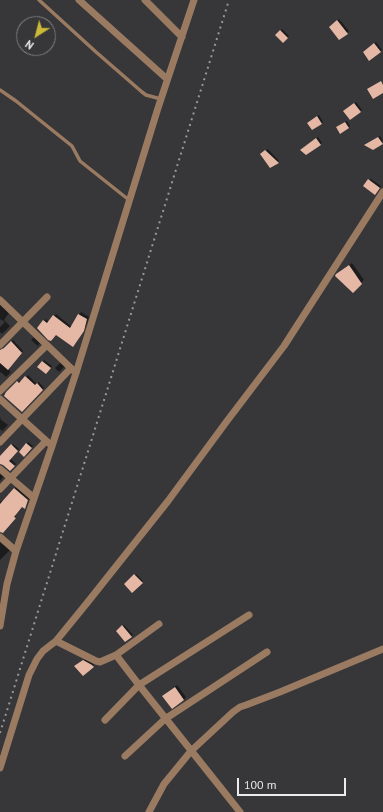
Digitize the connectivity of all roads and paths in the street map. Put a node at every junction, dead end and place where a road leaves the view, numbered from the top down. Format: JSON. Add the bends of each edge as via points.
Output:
{"nodes":[{"id":1,"x":39,"y":0,"type":"edge"},
{"id":2,"x":79,"y":0,"type":"edge"},
{"id":3,"x":145,"y":0,"type":"edge"},
{"id":4,"x":194,"y":0,"type":"edge"},
{"id":5,"x":182,"y":37,"type":"junction"},
{"id":6,"x":168,"y":78,"type":"junction"},
{"id":7,"x":0,"y":90,"type":"edge"},
{"id":8,"x":161,"y":99,"type":"junction"},
{"id":9,"x":383,"y":192,"type":"edge"},
{"id":10,"x":129,"y":200,"type":"junction"},
{"id":11,"x":47,"y":297,"type":"dead end"},
{"id":12,"x":0,"y":300,"type":"edge"},
{"id":13,"x":23,"y":322,"type":"junction"},
{"id":14,"x":0,"y":345,"type":"edge"},
{"id":15,"x":47,"y":345,"type":"junction"},
{"id":16,"x":74,"y":370,"type":"junction"},
{"id":17,"x":0,"y":391,"type":"edge"},
{"id":18,"x":0,"y":399,"type":"edge"},
{"id":19,"x":22,"y":419,"type":"junction"},
{"id":20,"x":46,"y":441,"type":"junction"},
{"id":21,"x":0,"y":442,"type":"edge"},
{"id":22,"x":52,"y":446,"type":"junction"},
{"id":23,"x":0,"y":469,"type":"edge"},
{"id":24,"x":10,"y":478,"type":"junction"},
{"id":25,"x":0,"y":489,"type":"edge"},
{"id":26,"x":34,"y":498,"type":"junction"},
{"id":27,"x":0,"y":537,"type":"edge"},
{"id":28,"x":16,"y":551,"type":"junction"},
{"id":29,"x":0,"y":579,"type":"edge"},
{"id":30,"x":7,"y":584,"type":"junction"},
{"id":31,"x":249,"y":615,"type":"dead end"},
{"id":32,"x":0,"y":623,"type":"edge"},
{"id":33,"x":159,"y":624,"type":"dead end"},
{"id":34,"x":56,"y":641,"type":"junction"},
{"id":35,"x":383,"y":649,"type":"edge"},
{"id":36,"x":267,"y":652,"type":"dead end"},
{"id":37,"x":116,"y":655,"type":"junction"},
{"id":38,"x":139,"y":685,"type":"junction"},
{"id":39,"x":165,"y":718,"type":"junction"},
{"id":40,"x":105,"y":720,"type":"dead end"},
{"id":41,"x":191,"y":751,"type":"junction"},
{"id":42,"x":125,"y":756,"type":"dead end"},
{"id":43,"x":0,"y":768,"type":"edge"},
{"id":44,"x":149,"y":812,"type":"edge"},
{"id":45,"x":240,"y":812,"type":"edge"}],
"edges":[{"from":1,"to":8,"type":"lane","via":[[142,92]]},
{"from":2,"to":6,"type":"street"},
{"from":3,"to":5,"type":"street"},
{"from":4,"to":5,"type":"street"},
{"from":5,"to":6,"type":"street"},
{"from":6,"to":8,"type":"street"},
{"from":7,"to":10,"type":"lane","via":[[72,146],[80,161]]},
{"from":8,"to":10,"type":"street"},
{"from":9,"to":34,"type":"street","via":[[284,346],[168,501]]},
{"from":10,"to":16,"type":"street"},
{"from":11,"to":13,"type":"street"},
{"from":12,"to":13,"type":"street"},
{"from":13,"to":14,"type":"street"},
{"from":13,"to":15,"type":"street"},
{"from":15,"to":16,"type":"street"},
{"from":15,"to":17,"type":"street"},
{"from":16,"to":19,"type":"street"},
{"from":16,"to":22,"type":"street"},
{"from":18,"to":19,"type":"street"},
{"from":19,"to":20,"type":"street"},
{"from":19,"to":21,"type":"street"},
{"from":20,"to":22,"type":"street"},
{"from":20,"to":24,"type":"street"},
{"from":22,"to":26,"type":"street"},
{"from":23,"to":24,"type":"street"},
{"from":24,"to":25,"type":"street"},
{"from":24,"to":26,"type":"street"},
{"from":26,"to":28,"type":"street"},
{"from":27,"to":28,"type":"street"},
{"from":28,"to":30,"type":"street"},
{"from":29,"to":30,"type":"street"},
{"from":30,"to":32,"type":"street"},
{"from":31,"to":38,"type":"street"},
{"from":33,"to":37,"type":"street"},
{"from":34,"to":37,"type":"street","via":[[96,662]]},
{"from":34,"to":43,"type":"street","via":[[43,651],[32,667]]},
{"from":35,"to":41,"type":"street","via":[[240,707]]},
{"from":36,"to":39,"type":"street"},
{"from":37,"to":38,"type":"street"},
{"from":38,"to":39,"type":"street"},
{"from":38,"to":40,"type":"street"},
{"from":39,"to":41,"type":"street"},
{"from":39,"to":42,"type":"street"},
{"from":41,"to":44,"type":"street","via":[[164,784]]},
{"from":41,"to":45,"type":"street"}]}
